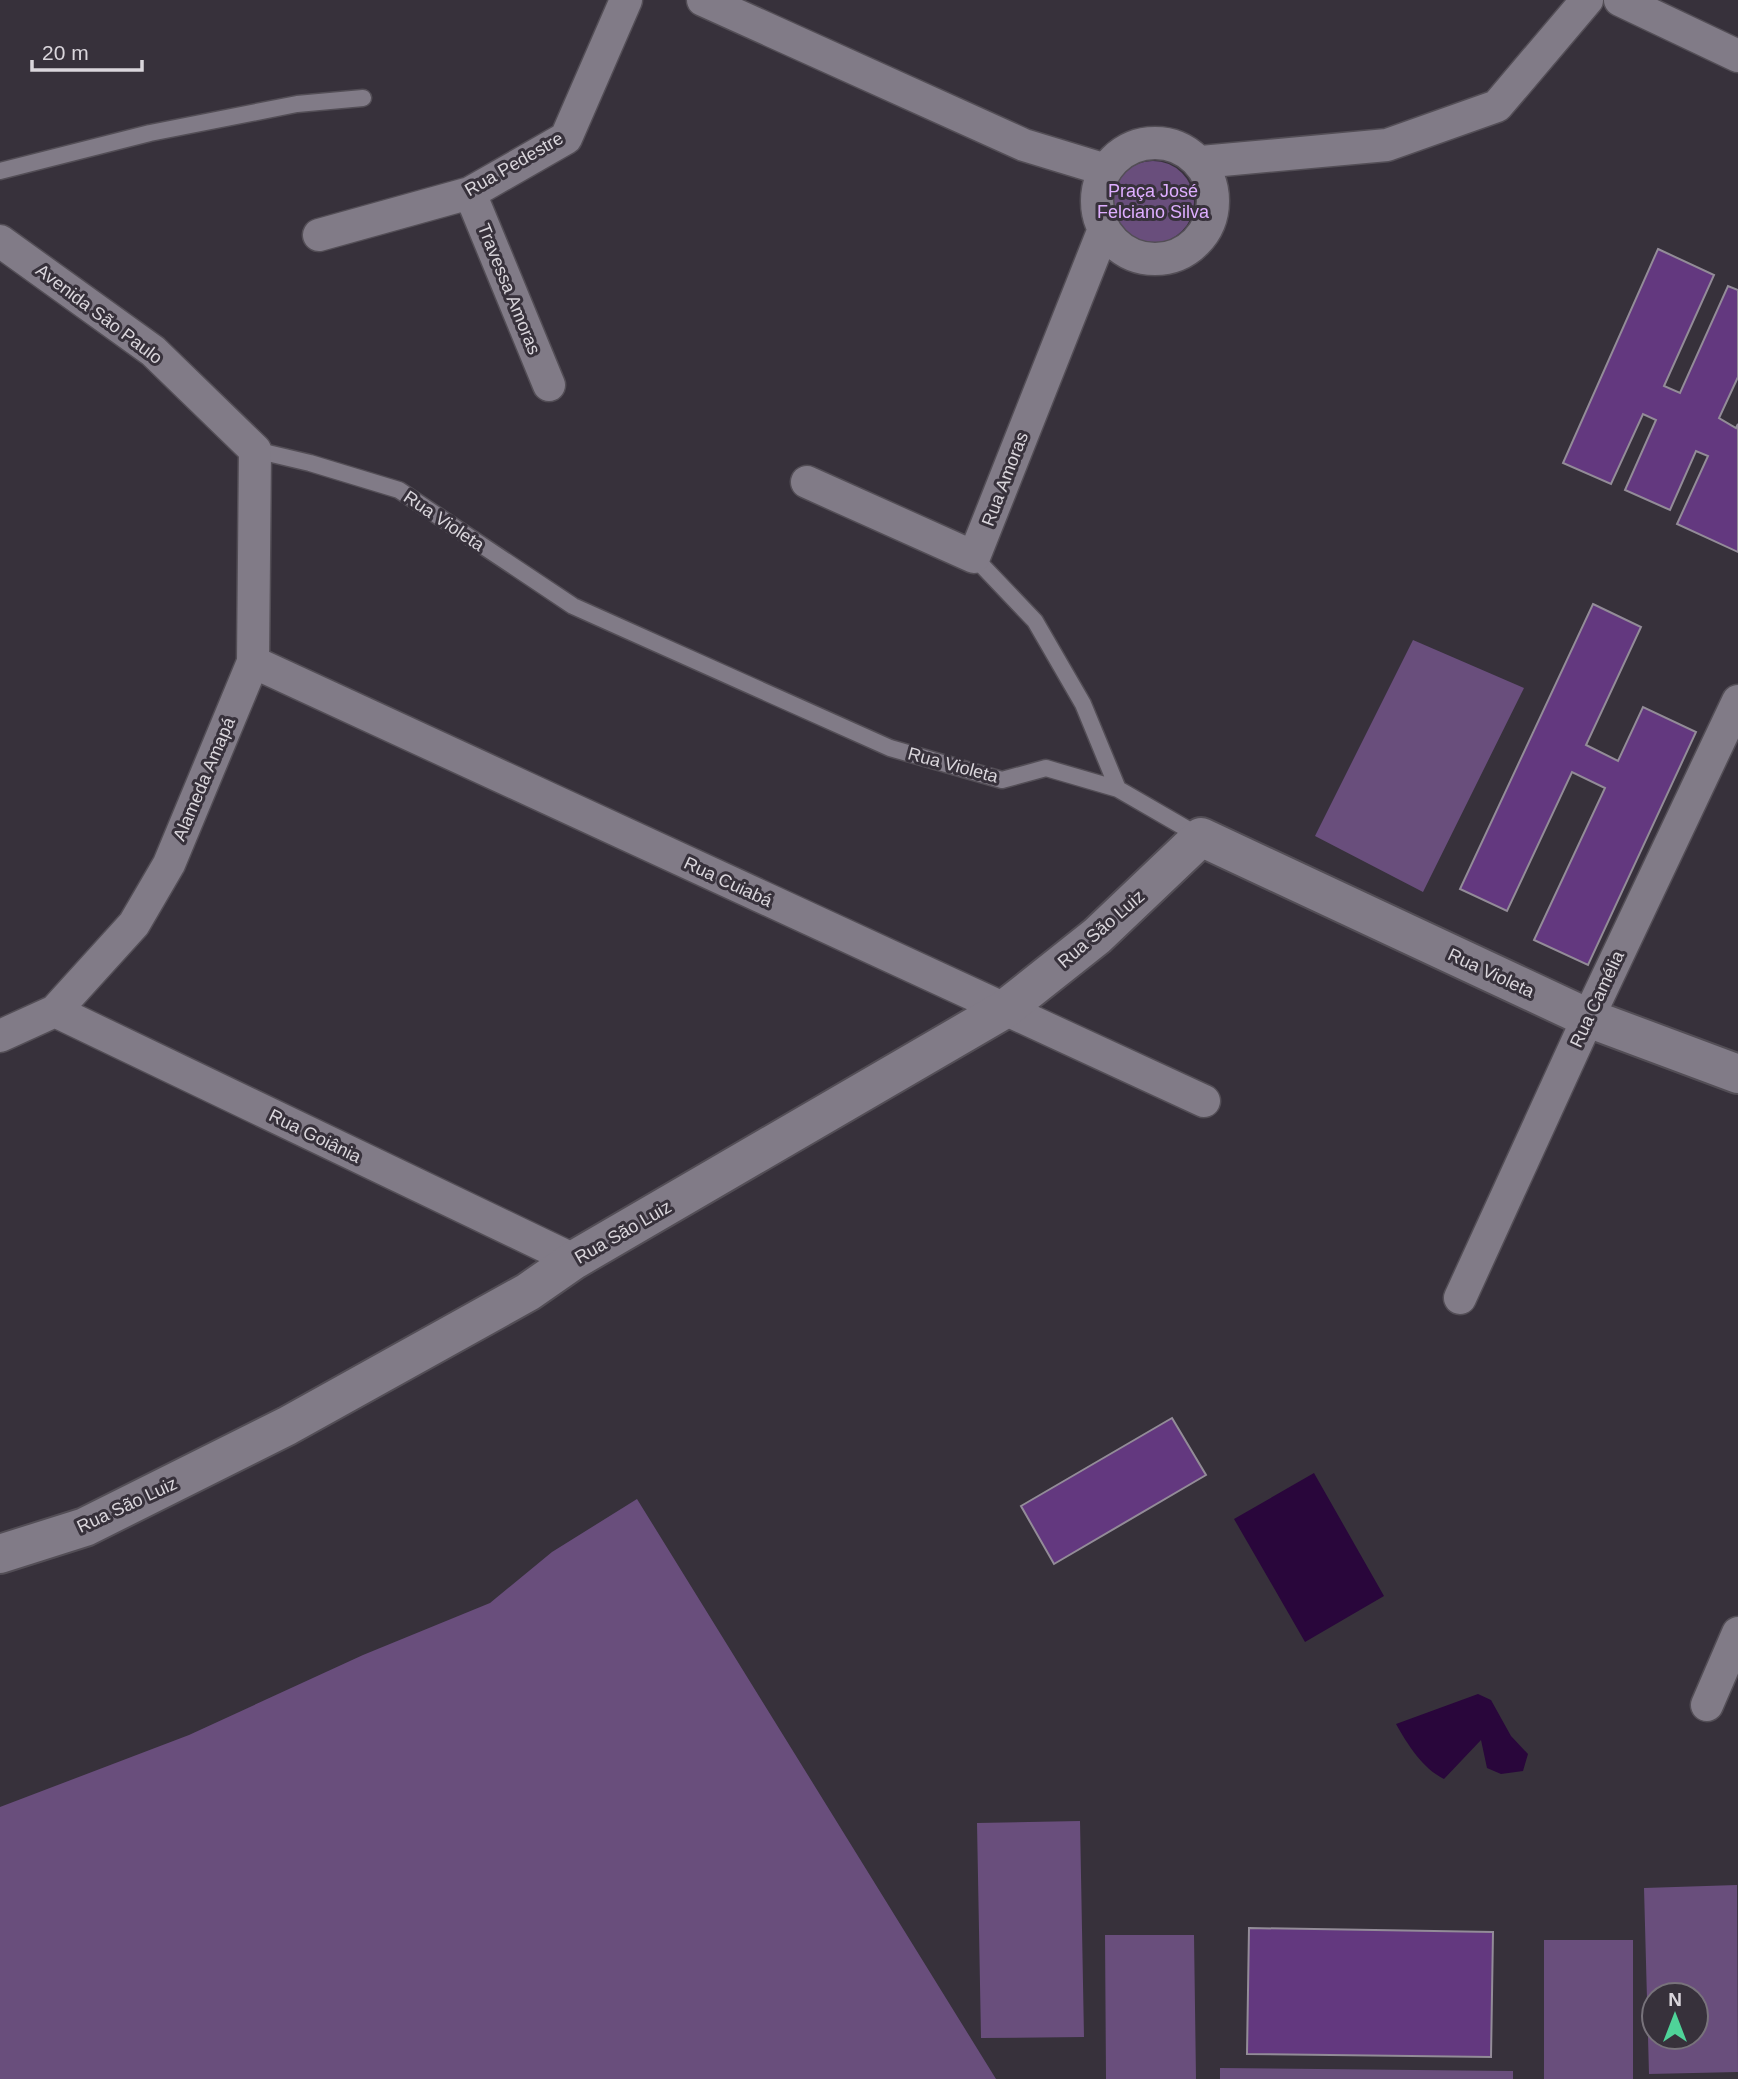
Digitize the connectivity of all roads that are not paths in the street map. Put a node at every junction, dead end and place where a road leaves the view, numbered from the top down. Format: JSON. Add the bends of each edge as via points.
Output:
{"nodes":[{"id":1,"x":626,"y":0,"type":"edge"},
{"id":2,"x":704,"y":0,"type":"edge"},
{"id":3,"x":1587,"y":0,"type":"edge"},
{"id":4,"x":1620,"y":0,"type":"edge"},
{"id":5,"x":1738,"y":56,"type":"edge"},
{"id":6,"x":363,"y":98,"type":"dead end"},
{"id":7,"x":1201,"y":162,"type":"junction"},
{"id":8,"x":1107,"y":170,"type":"junction"},
{"id":9,"x":0,"y":171,"type":"edge"},
{"id":10,"x":470,"y":192,"type":"junction"},
{"id":11,"x":1104,"y":229,"type":"junction"},
{"id":12,"x":319,"y":235,"type":"dead end"},
{"id":13,"x":0,"y":241,"type":"edge"},
{"id":14,"x":549,"y":385,"type":"dead end"},
{"id":15,"x":256,"y":450,"type":"junction"},
{"id":16,"x":807,"y":482,"type":"dead end"},
{"id":17,"x":974,"y":557,"type":"junction"},
{"id":18,"x":253,"y":662,"type":"junction"},
{"id":19,"x":1738,"y":701,"type":"edge"},
{"id":20,"x":1118,"y":789,"type":"junction"},
{"id":21,"x":1201,"y":837,"type":"junction"},
{"id":22,"x":1004,"y":1009,"type":"junction"},
{"id":23,"x":55,"y":1011,"type":"junction"},
{"id":24,"x":1587,"y":1018,"type":"junction"},
{"id":25,"x":0,"y":1036,"type":"edge"},
{"id":26,"x":1738,"y":1074,"type":"edge"},
{"id":27,"x":1204,"y":1101,"type":"dead end"},
{"id":28,"x":574,"y":1260,"type":"junction"},
{"id":29,"x":1460,"y":1298,"type":"dead end"},
{"id":30,"x":0,"y":1554,"type":"edge"},
{"id":31,"x":1738,"y":1633,"type":"edge"},
{"id":32,"x":1707,"y":1705,"type":"dead end"}],
"edges":[{"from":1,"to":10,"type":"street","name":"Rua Pedestre","via":[[566,138]]},
{"from":2,"to":8,"type":"street","via":[[1024,145]]},
{"from":3,"to":7,"type":"street","via":[[1497,106],[1387,145]]},
{"from":4,"to":5,"type":"street"},
{"from":6,"to":9,"type":"lane","via":[[297,104],[149,133]]},
{"from":7,"to":8,"type":"street","via":[[1174,145],[1154,142],[1117,156]]},
{"from":7,"to":11,"type":"street","via":[[1212,185],[1214,204],[1201,238],[1187,250],[1151,259],[1132,255]]},
{"from":8,"to":11,"type":"street","via":[[1098,190],[1097,210]]},
{"from":10,"to":12,"type":"street","name":"Rua Pedestre"},
{"from":10,"to":14,"type":"street","name":"Travessa Amoras"},
{"from":11,"to":17,"type":"street","name":"Rua Amoras"},
{"from":13,"to":15,"type":"street","name":"Avenida São Paulo","via":[[153,351]]},
{"from":15,"to":18,"type":"street","name":"Alameda Amapá"},
{"from":15,"to":20,"type":"lane","name":"Rua Violeta","via":[[399,490],[573,606],[890,748],[1002,780],[1046,768]]},
{"from":16,"to":17,"type":"street"},
{"from":17,"to":20,"type":"lane","via":[[1035,621],[1083,704]]},
{"from":18,"to":22,"type":"street","name":"Rua Cuiabá"},
{"from":18,"to":23,"type":"street","name":"Alameda Amapá","via":[[169,864],[134,924]]},
{"from":19,"to":24,"type":"street","name":"Rua Camélia"},
{"from":20,"to":21,"type":"lane","name":"Rua Violeta"},
{"from":21,"to":22,"type":"street","name":"Rua São Luiz","via":[[1097,936]]},
{"from":21,"to":24,"type":"street","name":"Rua Violeta"},
{"from":22,"to":27,"type":"street","name":"Rua Cuiabá"},
{"from":22,"to":28,"type":"street","name":"Rua São Luiz"},
{"from":23,"to":25,"type":"street","name":"Alameda Amapá"},
{"from":23,"to":28,"type":"street","name":"Rua Goiânia"},
{"from":24,"to":26,"type":"street","name":"Rua Violeta"},
{"from":24,"to":29,"type":"street","name":"Rua Camélia"},
{"from":28,"to":30,"type":"street","name":"Rua São Luiz","via":[[528,1292],[287,1426],[85,1527]]},
{"from":31,"to":32,"type":"street"}]}
